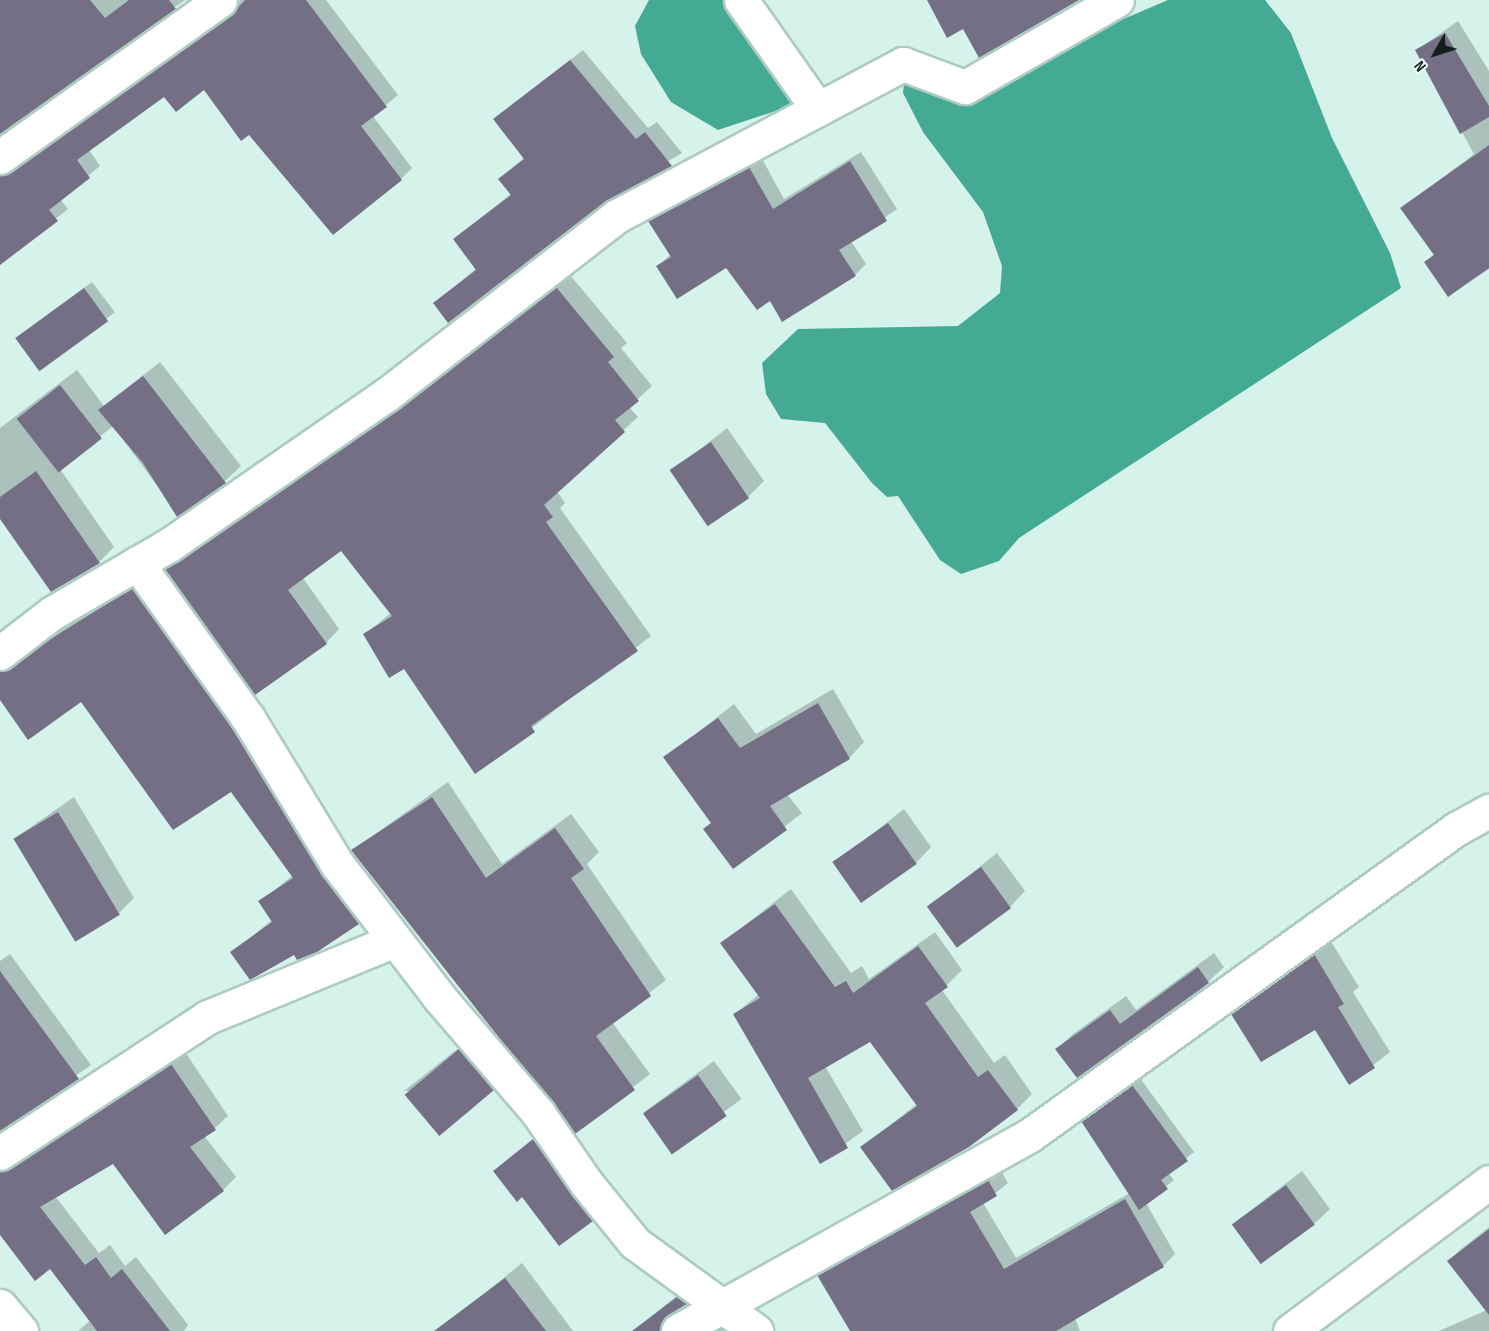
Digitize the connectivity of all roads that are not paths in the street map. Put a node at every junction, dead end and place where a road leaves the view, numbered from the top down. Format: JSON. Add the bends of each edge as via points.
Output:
{"nodes":[{"id":1,"x":220,"y":0,"type":"edge"},
{"id":2,"x":741,"y":0,"type":"edge"},
{"id":3,"x":1117,"y":0,"type":"edge"},
{"id":4,"x":818,"y":109,"type":"junction"},
{"id":5,"x":0,"y":157,"type":"edge"},
{"id":6,"x":137,"y":563,"type":"junction"},
{"id":7,"x":0,"y":654,"type":"edge"},
{"id":8,"x":1489,"y":811,"type":"edge"},
{"id":9,"x":395,"y":940,"type":"junction"},
{"id":10,"x":0,"y":1153,"type":"edge"},
{"id":11,"x":1489,"y":1182,"type":"edge"},
{"id":12,"x":721,"y":1303,"type":"junction"},
{"id":13,"x":0,"y":1306,"type":"edge"},
{"id":14,"x":21,"y":1331,"type":"edge"},
{"id":15,"x":678,"y":1331,"type":"edge"},
{"id":16,"x":756,"y":1331,"type":"edge"},
{"id":17,"x":1290,"y":1331,"type":"edge"}],
"edges":[{"from":1,"to":5,"type":"street"},
{"from":2,"to":4,"type":"street"},
{"from":3,"to":4,"type":"street","via":[[965,87],[903,64]]},
{"from":4,"to":6,"type":"street","via":[[617,216],[386,395]]},
{"from":6,"to":7,"type":"street","via":[[52,613]]},
{"from":6,"to":9,"type":"street","via":[[248,718],[337,864]]},
{"from":8,"to":12,"type":"street","via":[[1455,829],[1030,1135]]},
{"from":9,"to":10,"type":"street","via":[[208,1017]]},
{"from":9,"to":12,"type":"street","via":[[538,1113],[635,1243]]},
{"from":11,"to":17,"type":"street"},
{"from":12,"to":15,"type":"street"},
{"from":12,"to":16,"type":"street"},
{"from":13,"to":14,"type":"street"}]}
